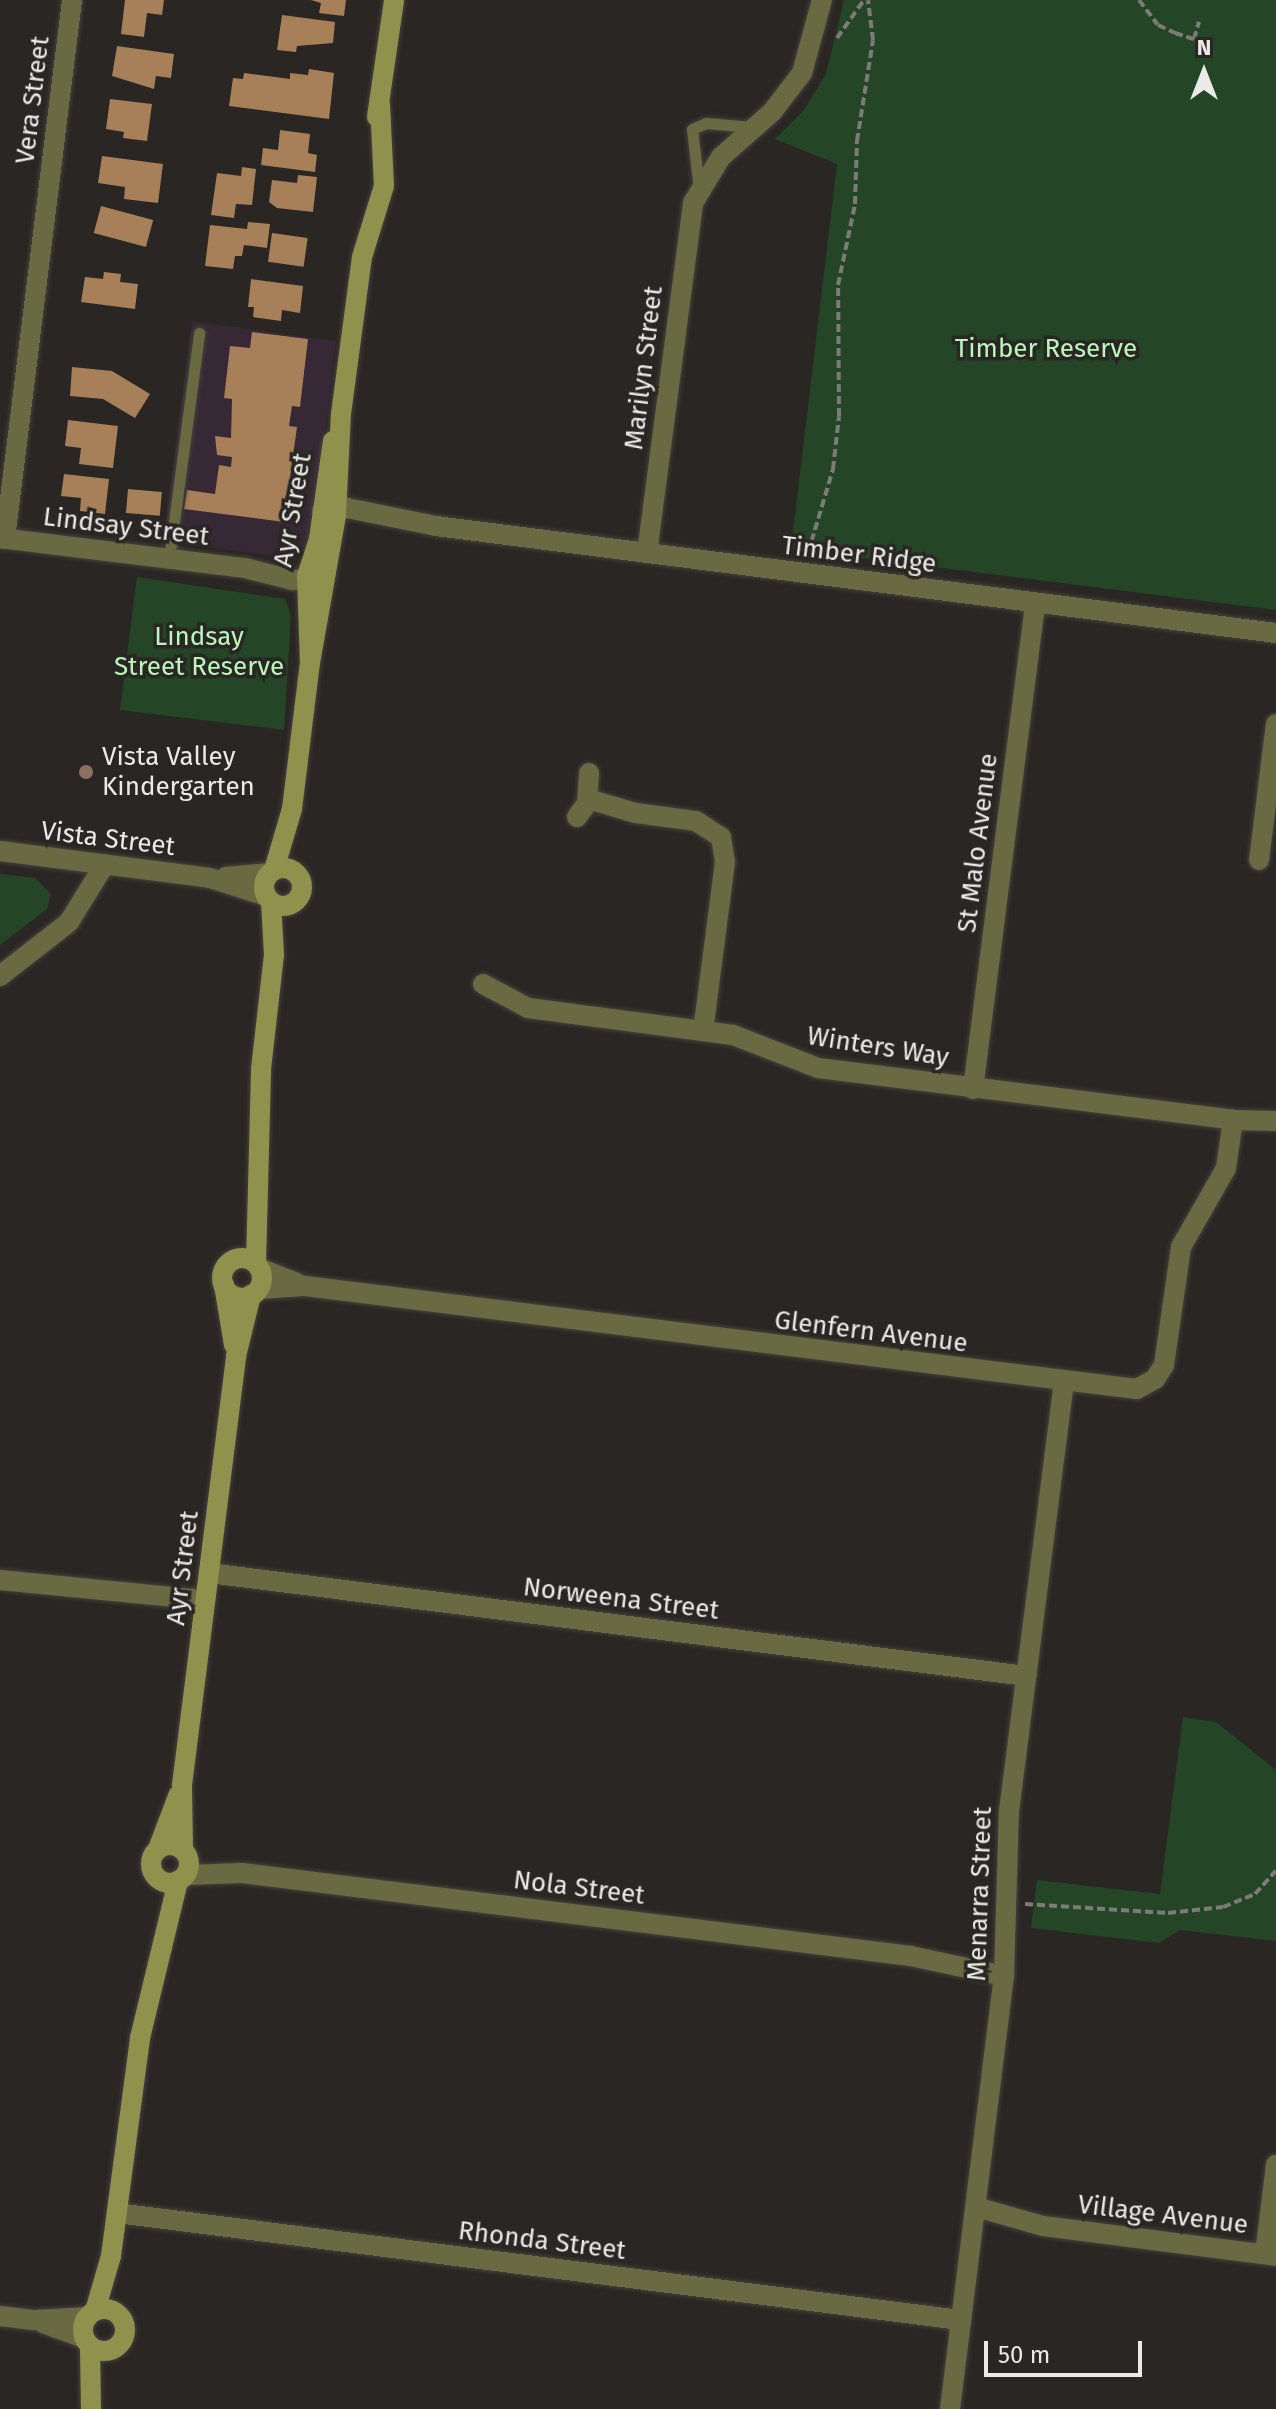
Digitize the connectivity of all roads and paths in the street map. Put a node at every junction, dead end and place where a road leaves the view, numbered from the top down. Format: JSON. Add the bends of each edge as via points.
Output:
{"nodes":[{"id":1,"x":72,"y":0,"type":"edge"},
{"id":2,"x":394,"y":0,"type":"edge"},
{"id":3,"x":822,"y":0,"type":"edge"},
{"id":4,"x":866,"y":0,"type":"edge"},
{"id":5,"x":1139,"y":0,"type":"edge"},
{"id":6,"x":1199,"y":22,"type":"dead end"},
{"id":7,"x":837,"y":38,"type":"dead end"},
{"id":8,"x":752,"y":127,"type":"junction"},
{"id":9,"x":699,"y":190,"type":"junction"},
{"id":10,"x":199,"y":333,"type":"dead end"},
{"id":11,"x":332,"y":512,"type":"junction"},
{"id":12,"x":2,"y":539,"type":"edge"},
{"id":13,"x":647,"y":553,"type":"junction"},
{"id":14,"x":808,"y":554,"type":"dead end"},
{"id":15,"x":169,"y":559,"type":"junction"},
{"id":16,"x":313,"y":576,"type":"junction"},
{"id":17,"x":1035,"y":603,"type":"junction"},
{"id":18,"x":1276,"y":633,"type":"edge"},
{"id":19,"x":1276,"y":724,"type":"edge"},
{"id":20,"x":589,"y":773,"type":"dead end"},
{"id":21,"x":292,"y":809,"type":"junction"},
{"id":22,"x":0,"y":851,"type":"edge"},
{"id":23,"x":1259,"y":860,"type":"dead end"},
{"id":24,"x":105,"y":864,"type":"junction"},
{"id":25,"x":271,"y":872,"type":"junction"},
{"id":26,"x":296,"y":872,"type":"junction"},
{"id":27,"x":210,"y":878,"type":"junction"},
{"id":28,"x":268,"y":899,"type":"junction"},
{"id":29,"x":292,"y":904,"type":"junction"},
{"id":30,"x":274,"y":955,"type":"junction"},
{"id":31,"x":0,"y":976,"type":"edge"},
{"id":32,"x":483,"y":984,"type":"dead end"},
{"id":33,"x":703,"y":1031,"type":"junction"},
{"id":34,"x":973,"y":1089,"type":"junction"},
{"id":35,"x":1233,"y":1120,"type":"junction"},
{"id":36,"x":1276,"y":1121,"type":"edge"},
{"id":37,"x":257,"y":1185,"type":"junction"},
{"id":38,"x":229,"y":1263,"type":"junction"},
{"id":39,"x":258,"y":1266,"type":"junction"},
{"id":40,"x":224,"y":1285,"type":"junction"},
{"id":41,"x":305,"y":1286,"type":"junction"},
{"id":42,"x":255,"y":1292,"type":"junction"},
{"id":43,"x":236,"y":1356,"type":"junction"},
{"id":44,"x":1064,"y":1382,"type":"junction"},
{"id":45,"x":209,"y":1573,"type":"junction"},
{"id":46,"x":0,"y":1580,"type":"edge"},
{"id":47,"x":205,"y":1606,"type":"junction"},
{"id":48,"x":1027,"y":1676,"type":"junction"},
{"id":49,"x":182,"y":1785,"type":"junction"},
{"id":50,"x":158,"y":1849,"type":"junction"},
{"id":51,"x":184,"y":1866,"type":"junction"},
{"id":52,"x":1276,"y":1871,"type":"edge"},
{"id":53,"x":156,"y":1876,"type":"junction"},
{"id":54,"x":1007,"y":1903,"type":"junction"},
{"id":55,"x":161,"y":1945,"type":"junction"},
{"id":56,"x":1005,"y":1967,"type":"junction"},
{"id":57,"x":1276,"y":2165,"type":"edge"},
{"id":58,"x":117,"y":2213,"type":"junction"},
{"id":59,"x":974,"y":2217,"type":"junction"},
{"id":60,"x":1270,"y":2255,"type":"edge"},
{"id":61,"x":111,"y":2256,"type":"junction"},
{"id":62,"x":92,"y":2314,"type":"junction"},
{"id":63,"x":118,"y":2315,"type":"junction"},
{"id":64,"x":0,"y":2316,"type":"edge"},
{"id":65,"x":35,"y":2320,"type":"junction"},
{"id":66,"x":961,"y":2320,"type":"junction"},
{"id":67,"x":87,"y":2342,"type":"junction"},
{"id":68,"x":115,"y":2348,"type":"junction"},
{"id":69,"x":92,"y":2407,"type":"edge"},
{"id":70,"x":950,"y":2409,"type":"edge"}],
"edges":[{"from":1,"to":12,"type":"street","name":"Vera Street"},
{"from":2,"to":11,"type":"street","name":"Ayr Street","via":[[380,105],[384,186],[362,257]]},
{"from":3,"to":8,"type":"street","name":"Marilyn Street","via":[[802,73],[772,112]]},
{"from":4,"to":7,"type":"path"},
{"from":4,"to":14,"type":"path","via":[[873,40],[857,141],[855,204],[838,285],[839,416],[833,469]]},
{"from":5,"to":6,"type":"path","via":[[1158,25],[1175,33],[1194,39]]},
{"from":8,"to":9,"type":"street","name":"Marilyn Street","via":[[721,157]]},
{"from":8,"to":9,"type":"lane","name":"Marilyn Street","via":[[706,123],[692,129]]},
{"from":9,"to":13,"type":"street","name":"Marilyn Street","via":[[690,217]]},
{"from":10,"to":15,"type":"lane"},
{"from":11,"to":13,"type":"street","name":"Timber Ridge"},
{"from":11,"to":16,"type":"street","name":"Ayr Street"},
{"from":12,"to":15,"type":"street","name":"Lindsay Street"},
{"from":13,"to":17,"type":"street","name":"Timber Ridge"},
{"from":15,"to":16,"type":"street","name":"Lindsay Street"},
{"from":16,"to":21,"type":"street","name":"Ayr Street","via":[[322,617],[310,663]]},
{"from":17,"to":18,"type":"street","name":"Timber Ridge"},
{"from":17,"to":34,"type":"street","name":"St Malo Avenue"},
{"from":19,"to":23,"type":"street"},
{"from":20,"to":33,"type":"street","via":[[582,808],[696,821],[721,837],[725,862]]},
{"from":21,"to":25,"type":"street","name":"Ayr Street"},
{"from":21,"to":26,"type":"street","name":"Ayr Street"},
{"from":22,"to":24,"type":"street","name":"Vista Street"},
{"from":24,"to":27,"type":"street","name":"Vista Street"},
{"from":24,"to":31,"type":"street","via":[[69,922]]},
{"from":25,"to":26,"type":"street"},
{"from":25,"to":27,"type":"street","name":"Vista Street"},
{"from":25,"to":28,"type":"street","name":"Ayr Street"},
{"from":26,"to":29,"type":"street","name":"Ayr Street","via":[[303,889]]},
{"from":27,"to":28,"type":"street","name":"Vista Street"},
{"from":28,"to":29,"type":"street"},
{"from":28,"to":30,"type":"street"},
{"from":29,"to":30,"type":"street"},
{"from":30,"to":37,"type":"street","via":[[261,1069]]},
{"from":32,"to":33,"type":"street","name":"Winters Way","via":[[528,1008]]},
{"from":33,"to":34,"type":"street","name":"Winters Way","via":[[741,1038],[818,1068]]},
{"from":34,"to":35,"type":"street","name":"Winters Way"},
{"from":35,"to":36,"type":"street","name":"Winters Way"},
{"from":35,"to":44,"type":"street","name":"Glenfern Avenue","via":[[1226,1168],[1181,1247],[1161,1372],[1137,1389]]},
{"from":37,"to":38,"type":"street"},
{"from":37,"to":39,"type":"street"},
{"from":38,"to":39,"type":"street","via":[[245,1258]]},
{"from":38,"to":40,"type":"street"},
{"from":39,"to":41,"type":"street","name":"Glenfern Avenue"},
{"from":39,"to":42,"type":"street"},
{"from":40,"to":42,"type":"street","via":[[238,1297]]},
{"from":40,"to":43,"type":"street","name":"Ayr Street"},
{"from":41,"to":42,"type":"street","name":"Glenfern Avenue"},
{"from":41,"to":44,"type":"street","name":"Glenfern Avenue"},
{"from":42,"to":43,"type":"street","name":"Ayr Street"},
{"from":43,"to":45,"type":"street","name":"Ayr Street"},
{"from":44,"to":48,"type":"street","name":"Menarra Street"},
{"from":45,"to":47,"type":"street","name":"Ayr Street"},
{"from":45,"to":48,"type":"street","name":"Norweena Street"},
{"from":46,"to":47,"type":"street"},
{"from":47,"to":49,"type":"street","name":"Ayr Street"},
{"from":48,"to":54,"type":"street","name":"Menarra Street","via":[[1009,1811]]},
{"from":49,"to":50,"type":"street","name":"Ayr Street"},
{"from":49,"to":51,"type":"street","name":"Ayr Street"},
{"from":50,"to":51,"type":"street","via":[[168,1845]]},
{"from":50,"to":53,"type":"street","name":"Ayr Street","via":[[151,1865]]},
{"from":51,"to":53,"type":"street"},
{"from":51,"to":55,"type":"street","name":"Ayr Street"},
{"from":51,"to":56,"type":"street","name":"Nola Street"},
{"from":52,"to":54,"type":"path","via":[[1255,1894],[1223,1907],[1168,1913]]},
{"from":53,"to":55,"type":"street","name":"Ayr Street"},
{"from":54,"to":56,"type":"street","name":"Menarra Street"},
{"from":55,"to":58,"type":"street","name":"Ayr Street","via":[[140,2038]]},
{"from":56,"to":59,"type":"street","name":"Menarra Street"},
{"from":57,"to":60,"type":"street"},
{"from":58,"to":61,"type":"street","name":"Ayr Street"},
{"from":58,"to":66,"type":"street","name":"Rhonda Street"},
{"from":59,"to":60,"type":"street","name":"Village Avenue"},
{"from":59,"to":66,"type":"street","name":"Menarra Street"},
{"from":61,"to":62,"type":"street","name":"Ayr Street"},
{"from":61,"to":63,"type":"street","name":"Ayr Street"},
{"from":62,"to":63,"type":"street"},
{"from":62,"to":65,"type":"street"},
{"from":62,"to":67,"type":"street"},
{"from":63,"to":68,"type":"street","via":[[124,2332]]},
{"from":64,"to":65,"type":"street"},
{"from":65,"to":67,"type":"street"},
{"from":66,"to":70,"type":"street","name":"Menarra Street"},
{"from":67,"to":68,"type":"street","via":[[102,2351]]},
{"from":67,"to":69,"type":"street"},
{"from":68,"to":69,"type":"street"}]}
